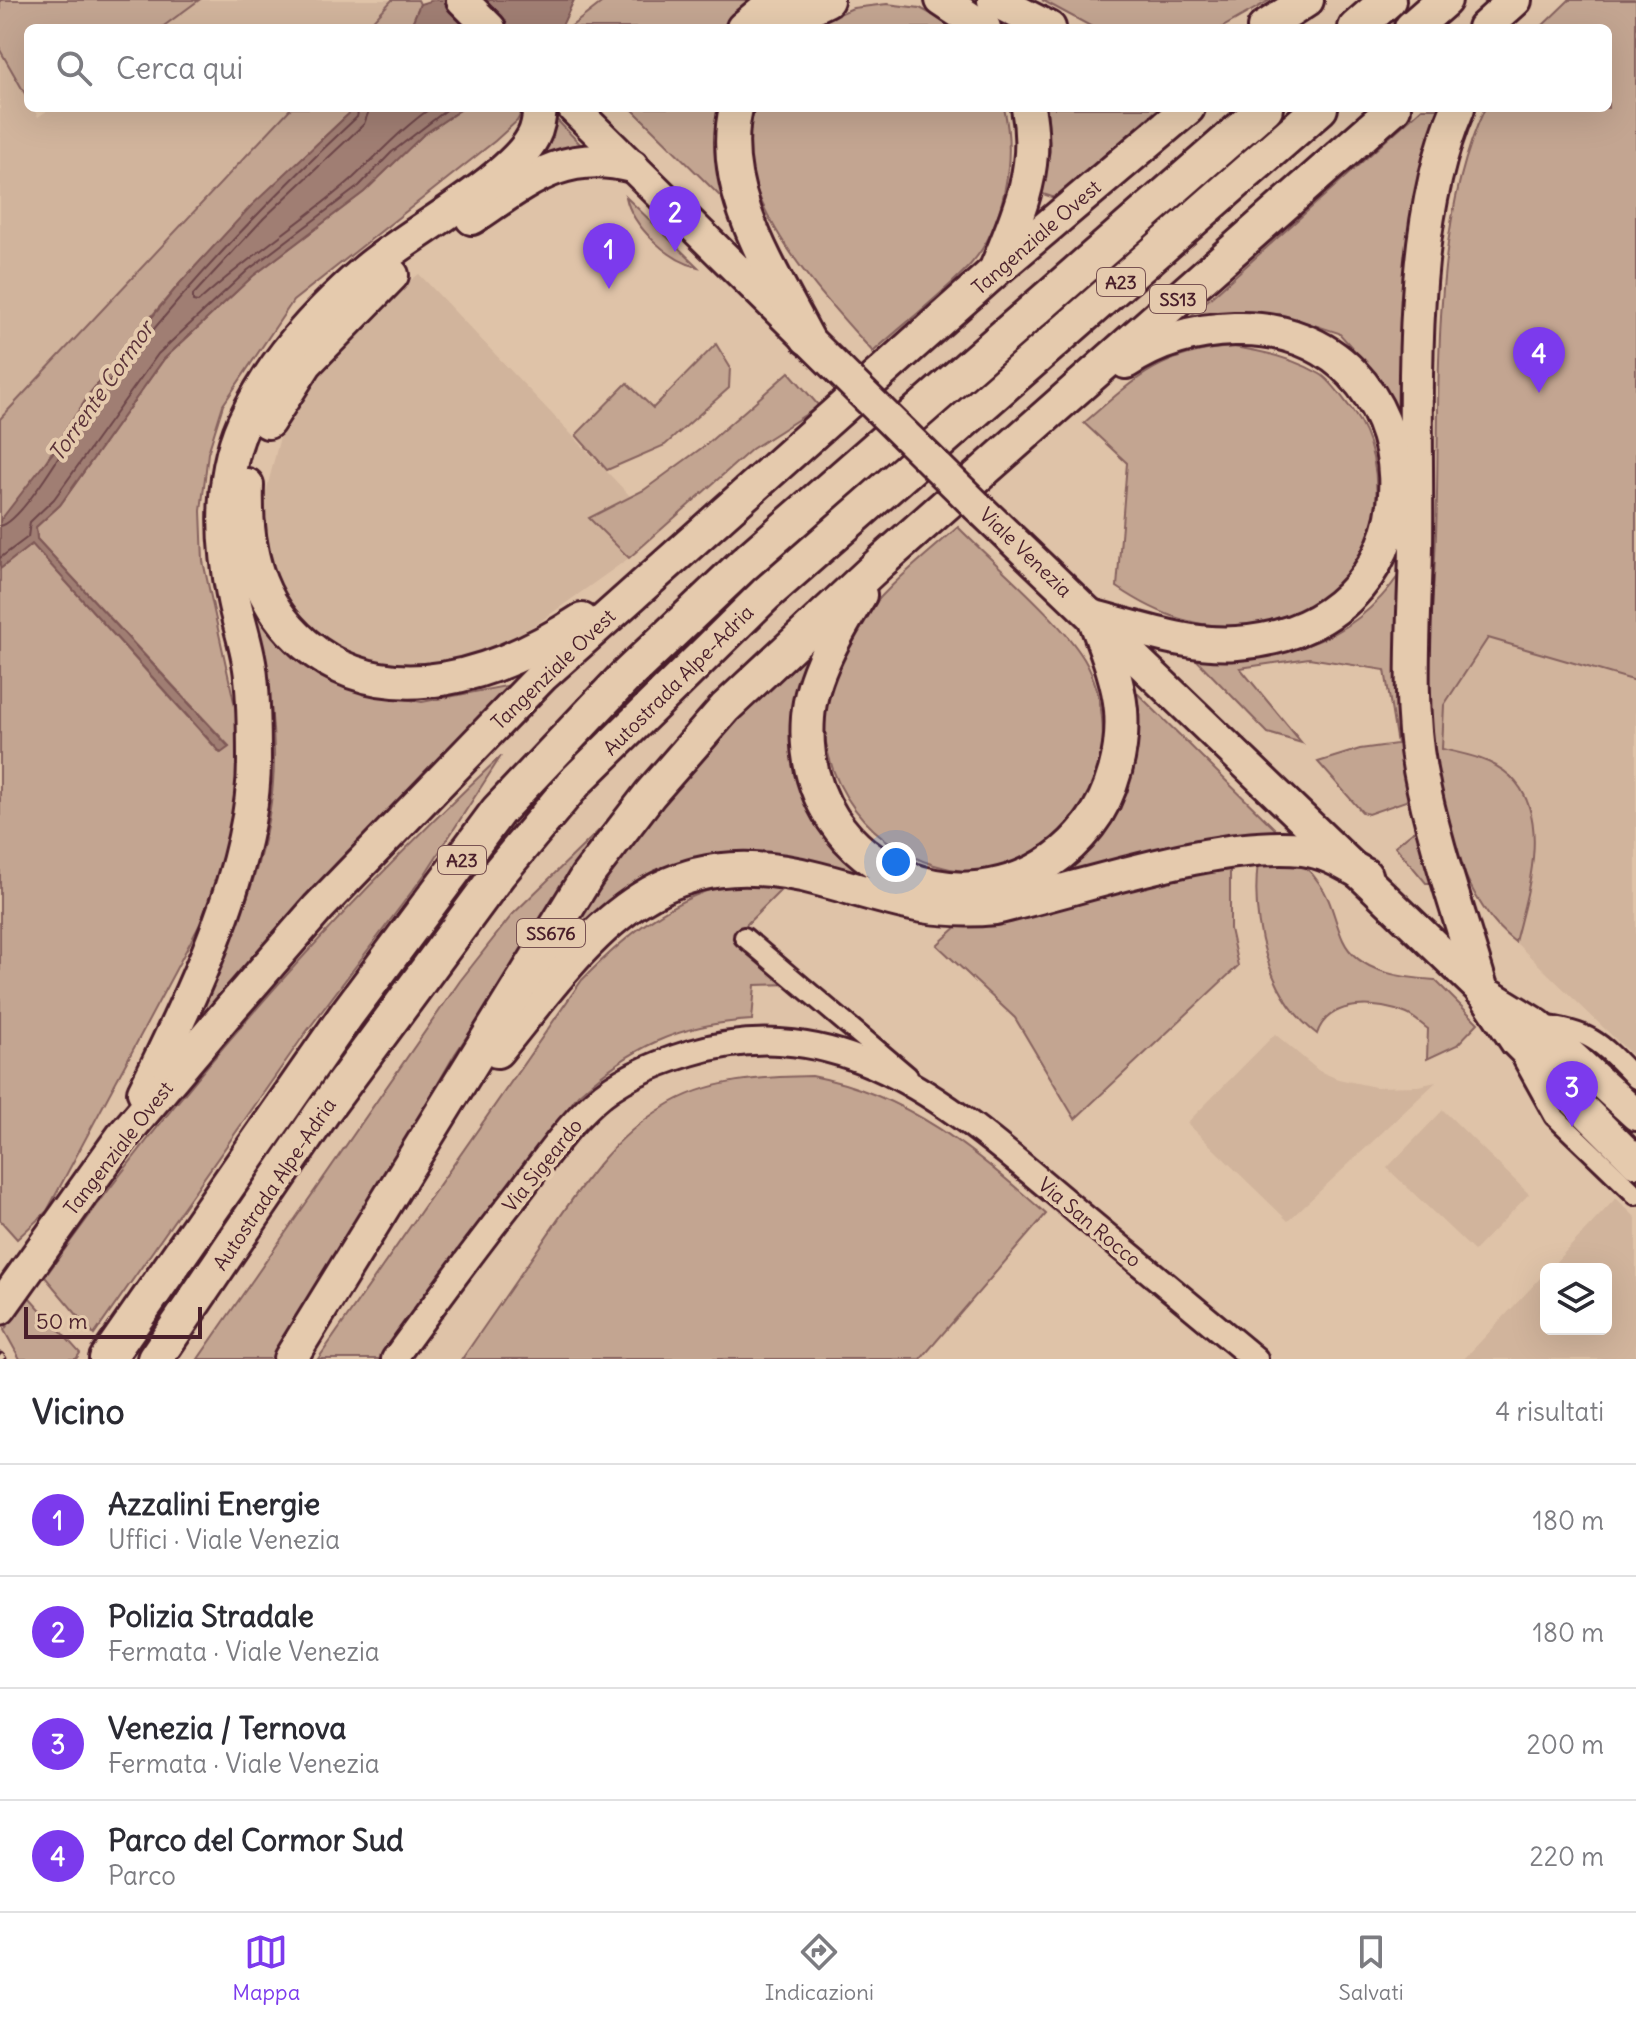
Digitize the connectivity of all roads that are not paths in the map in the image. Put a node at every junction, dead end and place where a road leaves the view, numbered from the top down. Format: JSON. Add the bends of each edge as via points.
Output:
{"nodes":[{"id":1,"x":462,"y":0,"type":"edge"},
{"id":2,"x":776,"y":0,"type":"edge"},
{"id":3,"x":827,"y":0,"type":"edge"},
{"id":4,"x":942,"y":0,"type":"edge"},
{"id":5,"x":994,"y":0,"type":"edge"},
{"id":6,"x":1307,"y":0,"type":"edge"},
{"id":7,"x":1315,"y":0,"type":"edge"},
{"id":8,"x":1388,"y":0,"type":"edge"},
{"id":9,"x":1444,"y":0,"type":"edge"},
{"id":10,"x":1515,"y":0,"type":"edge"},
{"id":11,"x":1525,"y":0,"type":"edge"},
{"id":12,"x":486,"y":24,"type":"edge"},
{"id":13,"x":748,"y":24,"type":"edge"},
{"id":14,"x":787,"y":24,"type":"edge"},
{"id":15,"x":978,"y":24,"type":"edge"},
{"id":16,"x":1041,"y":24,"type":"edge"},
{"id":17,"x":1270,"y":24,"type":"edge"},
{"id":18,"x":1287,"y":24,"type":"edge"},
{"id":19,"x":1361,"y":24,"type":"edge"},
{"id":20,"x":1417,"y":24,"type":"edge"},
{"id":21,"x":1488,"y":24,"type":"edge"},
{"id":22,"x":1506,"y":24,"type":"edge"},
{"id":23,"x":539,"y":112,"type":"edge"},
{"id":24,"x":577,"y":112,"type":"edge"},
{"id":25,"x":735,"y":112,"type":"edge"},
{"id":26,"x":1029,"y":112,"type":"edge"},
{"id":27,"x":1183,"y":112,"type":"edge"},
{"id":28,"x":1260,"y":112,"type":"edge"},
{"id":29,"x":1315,"y":112,"type":"edge"},
{"id":30,"x":1389,"y":112,"type":"edge"},
{"id":31,"x":1457,"y":112,"type":"edge"},
{"id":32,"x":632,"y":166,"type":"junction"},
{"id":33,"x":995,"y":271,"type":"junction"},
{"id":34,"x":807,"y":338,"type":"junction"},
{"id":35,"x":1041,"y":420,"type":"junction"},
{"id":36,"x":670,"y":559,"type":"junction"},
{"id":37,"x":882,"y":561,"type":"junction"},
{"id":38,"x":1094,"y":617,"type":"junction"},
{"id":39,"x":1365,"y":875,"type":"junction"},
{"id":40,"x":744,"y":937,"type":"dead end"},
{"id":41,"x":1482,"y":991,"type":"junction"},
{"id":42,"x":1527,"y":1034,"type":"junction"},
{"id":43,"x":742,"y":1042,"type":"joint"},
{"id":44,"x":1636,"y":1079,"type":"edge"},
{"id":45,"x":922,"y":1089,"type":"junction"},
{"id":46,"x":1636,"y":1115,"type":"edge"},
{"id":47,"x":122,"y":1137,"type":"junction"},
{"id":48,"x":427,"y":1138,"type":"junction"},
{"id":49,"x":1636,"y":1162,"type":"edge"},
{"id":50,"x":1636,"y":1195,"type":"edge"},
{"id":51,"x":0,"y":1308,"type":"edge"},
{"id":52,"x":107,"y":1359,"type":"edge"},
{"id":53,"x":155,"y":1359,"type":"edge"},
{"id":54,"x":290,"y":1359,"type":"edge"},
{"id":55,"x":394,"y":1359,"type":"edge"},
{"id":56,"x":1255,"y":1359,"type":"edge"}],
"edges":[{"from":1,"to":12,"type":"main road"},
{"from":2,"to":13,"type":"highway"},
{"from":3,"to":14,"type":"highway"},
{"from":4,"to":15,"type":"highway"},
{"from":5,"to":16,"type":"highway"},
{"from":6,"to":17,"type":"highway"},
{"from":7,"to":18,"type":"highway"},
{"from":8,"to":19,"type":"highway"},
{"from":9,"to":20,"type":"highway"},
{"from":10,"to":21,"type":"highway"},
{"from":11,"to":22,"type":"highway"},
{"from":23,"to":47,"type":"highway","via":[[533,139],[509,166],[366,270],[299,336],[243,424],[226,482],[224,535],[251,675],[254,764],[248,820],[203,962]]},
{"from":24,"to":32,"type":"main road","name":"Viale Venezia"},
{"from":25,"to":34,"type":"highway","via":[[733,164],[746,213]]},
{"from":26,"to":33,"type":"highway","via":[[1034,135],[1026,192]]},
{"from":27,"to":33,"type":"highway","name":"Tangenziale Ovest"},
{"from":28,"to":52,"type":"highway","name":"Autostrada Alpe-Adria","number":"A23","via":[[744,564],[625,677],[498,811],[347,1014]]},
{"from":29,"to":53,"type":"highway","name":"Autostrada Alpe-Adria","number":"A23","via":[[766,594],[576,781],[499,873],[322,1113]]},
{"from":30,"to":35,"type":"highway","number":"SS13"},
{"from":31,"to":41,"type":"highway","via":[[1433,197],[1422,269],[1412,674],[1420,768]]},
{"from":32,"to":34,"type":"main road","name":"Viale Venezia"},
{"from":32,"to":36,"type":"highway","via":[[590,158],[545,172],[387,279],[306,363],[282,397],[258,442],[247,478],[246,519],[261,589],[285,626],[340,668],[397,683],[479,671],[521,656]]},
{"from":33,"to":36,"type":"highway","name":"Tangenziale Ovest"},
{"from":34,"to":38,"type":"main road","name":"Viale Venezia","bridge":true},
{"from":35,"to":37,"type":"highway","number":"SS13"},
{"from":35,"to":38,"type":"highway","via":[[1150,346],[1187,334],[1255,328],[1314,345],[1357,377],[1384,422],[1393,454],[1396,490],[1380,557],[1353,594],[1307,629],[1234,644]]},
{"from":36,"to":47,"type":"highway","name":"Tangenziale Ovest","via":[[543,675],[398,823]]},
{"from":37,"to":38,"type":"highway","number":"SS13","via":[[840,627],[815,685],[809,747],[827,806],[852,842],[884,870],[925,886],[993,886],[1022,879],[1077,840],[1103,807],[1115,772],[1121,710]]},
{"from":37,"to":48,"type":"highway","number":"SS676","via":[[725,708],[650,794],[587,876]]},
{"from":38,"to":39,"type":"main road","name":"Viale Venezia"},
{"from":39,"to":41,"type":"main road","name":"Viale Venezia"},
{"from":39,"to":48,"type":"highway","via":[[1329,855],[1276,849],[1214,856],[995,908],[958,911],[926,909],[780,872],[744,869],[679,878],[620,912],[579,950]]},
{"from":40,"to":45,"type":"street","name":"Via San Rocco"},
{"from":41,"to":42,"type":"main road","name":"Viale Venezia"},
{"from":42,"to":44,"type":"street","via":[[1575,1029]]},
{"from":42,"to":46,"type":"main road","name":"Viale Venezia"},
{"from":42,"to":49,"type":"main road","name":"Viale Venezia"},
{"from":42,"to":50,"type":"street","name":"Viale Venezia","via":[[1529,1072],[1554,1116]]},
{"from":43,"to":45,"type":"street","name":"Via San Rocco","via":[[818,1046]]},
{"from":43,"to":55,"type":"street","name":"Via Sigeardo","via":[[666,1060],[596,1100],[562,1135]]},
{"from":45,"to":56,"type":"street","name":"Via San Rocco","via":[[974,1125]]},
{"from":47,"to":51,"type":"highway","name":"Tangenziale Ovest"},
{"from":48,"to":54,"type":"highway","number":"SS676"}]}
